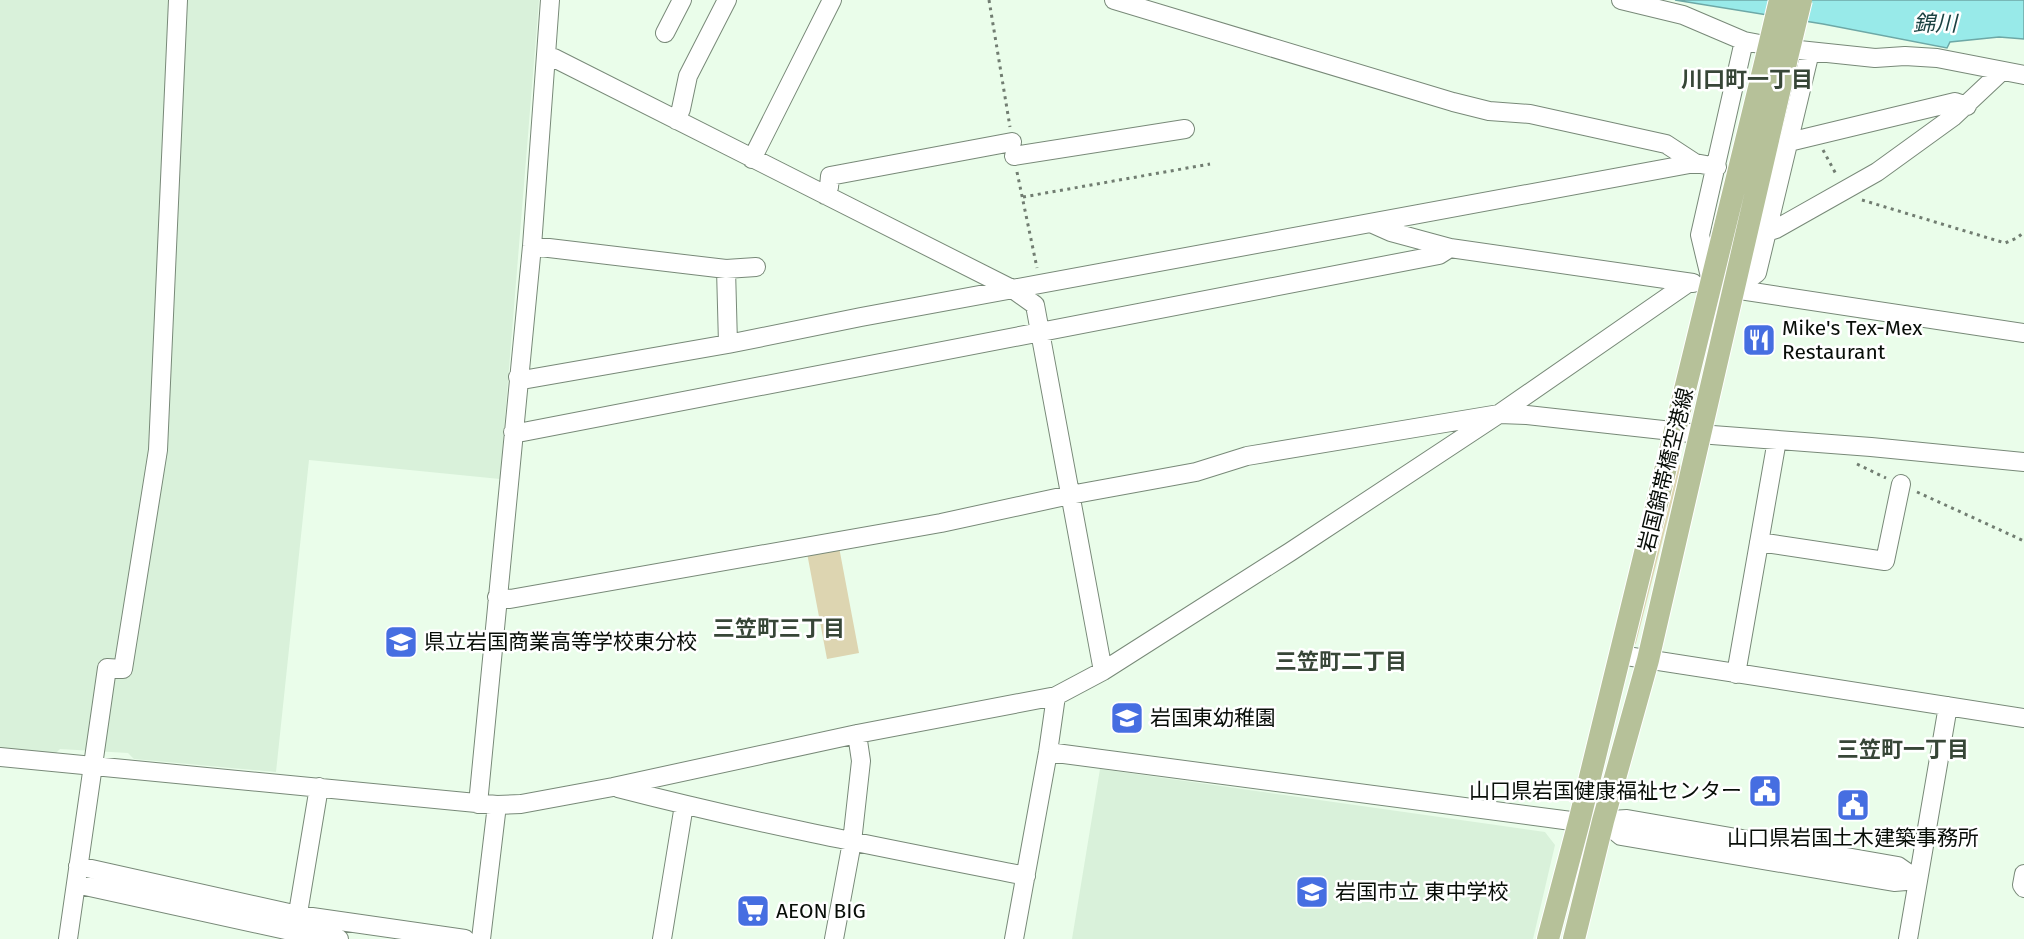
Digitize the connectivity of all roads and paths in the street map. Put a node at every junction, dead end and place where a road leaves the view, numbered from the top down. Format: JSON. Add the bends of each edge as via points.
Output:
{"nodes":[{"id":1,"x":178,"y":0,"type":"edge"},
{"id":2,"x":550,"y":0,"type":"edge"},
{"id":3,"x":682,"y":0,"type":"edge"},
{"id":4,"x":727,"y":0,"type":"edge"},
{"id":5,"x":832,"y":0,"type":"edge"},
{"id":6,"x":1114,"y":0,"type":"edge"},
{"id":7,"x":1621,"y":0,"type":"edge"},
{"id":8,"x":1780,"y":0,"type":"edge"},
{"id":9,"x":1800,"y":0,"type":"edge"},
{"id":10,"x":665,"y":33,"type":"dead end"},
{"id":11,"x":1744,"y":41,"type":"junction"},
{"id":12,"x":1810,"y":52,"type":"junction"},
{"id":13,"x":546,"y":58,"type":"junction"},
{"id":14,"x":1777,"y":59,"type":"junction"},
{"id":15,"x":2001,"y":71,"type":"junction"},
{"id":16,"x":2024,"y":75,"type":"edge"},
{"id":17,"x":1967,"y":106,"type":"junction"},
{"id":18,"x":676,"y":120,"type":"junction"},
{"id":19,"x":1185,"y":129,"type":"dead end"},
{"id":20,"x":1816,"y":135,"type":"junction"},
{"id":21,"x":1789,"y":142,"type":"junction"},
{"id":22,"x":752,"y":159,"type":"junction"},
{"id":23,"x":1695,"y":163,"type":"junction"},
{"id":24,"x":1210,"y":164,"type":"dead end"},
{"id":25,"x":1717,"y":167,"type":"junction"},
{"id":26,"x":1845,"y":190,"type":"junction"},
{"id":27,"x":825,"y":195,"type":"junction"},
{"id":28,"x":1023,"y":197,"type":"dead end"},
{"id":29,"x":1372,"y":223,"type":"junction"},
{"id":30,"x":1767,"y":232,"type":"junction"},
{"id":31,"x":2024,"y":232,"type":"edge"},
{"id":32,"x":532,"y":246,"type":"junction"},
{"id":33,"x":1450,"y":248,"type":"junction"},
{"id":34,"x":756,"y":267,"type":"dead end"},
{"id":35,"x":726,"y":269,"type":"junction"},
{"id":36,"x":1688,"y":283,"type":"junction"},
{"id":37,"x":1712,"y":286,"type":"junction"},
{"id":38,"x":1735,"y":289,"type":"junction"},
{"id":39,"x":1014,"y":290,"type":"junction"},
{"id":40,"x":1040,"y":332,"type":"junction"},
{"id":41,"x":2024,"y":333,"type":"edge"},
{"id":42,"x":728,"y":344,"type":"junction"},
{"id":43,"x":518,"y":377,"type":"junction"},
{"id":44,"x":1499,"y":414,"type":"junction"},
{"id":45,"x":1676,"y":431,"type":"junction"},
{"id":46,"x":513,"y":432,"type":"junction"},
{"id":47,"x":1699,"y":434,"type":"junction"},
{"id":48,"x":1777,"y":440,"type":"junction"},
{"id":49,"x":2024,"y":462,"type":"edge"},
{"id":50,"x":1854,"y":463,"type":"dead end"},
{"id":51,"x":1901,"y":484,"type":"junction"},
{"id":52,"x":1070,"y":495,"type":"junction"},
{"id":53,"x":2024,"y":541,"type":"edge"},
{"id":54,"x":1759,"y":542,"type":"junction"},
{"id":55,"x":497,"y":597,"type":"junction"},
{"id":56,"x":1620,"y":655,"type":"junction"},
{"id":57,"x":1648,"y":660,"type":"junction"},
{"id":58,"x":1103,"y":671,"type":"junction"},
{"id":59,"x":1736,"y":674,"type":"junction"},
{"id":60,"x":1056,"y":696,"type":"junction"},
{"id":61,"x":1948,"y":706,"type":"junction"},
{"id":62,"x":2024,"y":718,"type":"edge"},
{"id":63,"x":857,"y":734,"type":"junction"},
{"id":64,"x":1048,"y":752,"type":"junction"},
{"id":65,"x":0,"y":757,"type":"edge"},
{"id":66,"x":93,"y":766,"type":"junction"},
{"id":67,"x":319,"y":787,"type":"junction"},
{"id":68,"x":613,"y":787,"type":"junction"},
{"id":69,"x":478,"y":804,"type":"junction"},
{"id":70,"x":497,"y":805,"type":"junction"},
{"id":71,"x":684,"y":805,"type":"junction"},
{"id":72,"x":1579,"y":822,"type":"junction"},
{"id":73,"x":1603,"y":822,"type":"junction"},
{"id":74,"x":852,"y":842,"type":"junction"},
{"id":75,"x":2024,"y":874,"type":"edge"},
{"id":76,"x":77,"y":875,"type":"junction"},
{"id":77,"x":1026,"y":876,"type":"junction"},
{"id":78,"x":1918,"y":880,"type":"junction"},
{"id":79,"x":2024,"y":888,"type":"edge"},
{"id":80,"x":296,"y":929,"type":"edge"},
{"id":81,"x":68,"y":939,"type":"edge"},
{"id":82,"x":339,"y":939,"type":"edge"},
{"id":83,"x":465,"y":939,"type":"edge"},
{"id":84,"x":482,"y":939,"type":"edge"},
{"id":85,"x":662,"y":939,"type":"edge"},
{"id":86,"x":834,"y":939,"type":"edge"},
{"id":87,"x":1014,"y":939,"type":"edge"},
{"id":88,"x":1548,"y":939,"type":"edge"},
{"id":89,"x":1574,"y":939,"type":"edge"},
{"id":90,"x":1908,"y":939,"type":"edge"}],
"edges":[{"from":1,"to":66,"type":"street","via":[[158,450],[123,669],[107,668]]},
{"from":2,"to":13,"type":"street"},
{"from":3,"to":10,"type":"street"},
{"from":4,"to":18,"type":"street","via":[[688,76]]},
{"from":5,"to":22,"type":"street"},
{"from":6,"to":23,"type":"street","via":[[1453,102],[1489,111],[1530,114],[1666,144]]},
{"from":7,"to":11,"type":"street","via":[[1683,15]]},
{"from":8,"to":14,"type":"main road","name":"岩国錦帯橋空港線","bridge":true},
{"from":9,"to":14,"type":"main road","name":"岩国錦帯橋空港線","bridge":true},
{"from":11,"to":12,"type":"street"},
{"from":11,"to":25,"type":"street"},
{"from":12,"to":15,"type":"street","via":[[1937,58]]},
{"from":12,"to":21,"type":"street"},
{"from":13,"to":18,"type":"street","via":[[554,58]]},
{"from":13,"to":32,"type":"street"},
{"from":14,"to":37,"type":"main road","name":"岩国錦帯橋空港線"},
{"from":14,"to":38,"type":"main road","name":"岩国錦帯橋空港線"},
{"from":15,"to":16,"type":"street"},
{"from":15,"to":17,"type":"street"},
{"from":17,"to":20,"type":"street","via":[[1955,102]]},
{"from":17,"to":26,"type":"street","via":[[1877,172]]},
{"from":18,"to":22,"type":"street"},
{"from":19,"to":27,"type":"street","via":[[830,176]]},
{"from":20,"to":21,"type":"street"},
{"from":20,"to":26,"type":"path"},
{"from":21,"to":30,"type":"street"},
{"from":22,"to":27,"type":"street"},
{"from":23,"to":25,"type":"street"},
{"from":23,"to":29,"type":"street"},
{"from":24,"to":28,"type":"path"},
{"from":25,"to":37,"type":"street","via":[[1700,235]]},
{"from":26,"to":30,"type":"street"},
{"from":26,"to":31,"type":"path","via":[[1864,201],[2005,243]]},
{"from":27,"to":39,"type":"street"},
{"from":29,"to":33,"type":"street"},
{"from":29,"to":39,"type":"street"},
{"from":30,"to":38,"type":"street","via":[[1756,273]]},
{"from":32,"to":35,"type":"street"},
{"from":32,"to":43,"type":"street"},
{"from":33,"to":36,"type":"street"},
{"from":33,"to":40,"type":"street","via":[[1439,255]]},
{"from":34,"to":35,"type":"street"},
{"from":35,"to":42,"type":"street"},
{"from":36,"to":37,"type":"street"},
{"from":36,"to":44,"type":"street"},
{"from":37,"to":38,"type":"street"},
{"from":37,"to":45,"type":"main road","name":"岩国錦帯橋空港線"},
{"from":38,"to":41,"type":"street"},
{"from":38,"to":47,"type":"main road","name":"岩国錦帯橋空港線"},
{"from":39,"to":40,"type":"street","via":[[1035,305]]},
{"from":39,"to":42,"type":"street"},
{"from":40,"to":46,"type":"street"},
{"from":40,"to":52,"type":"street"},
{"from":42,"to":43,"type":"street","via":[[528,379]]},
{"from":43,"to":46,"type":"street"},
{"from":44,"to":45,"type":"street"},
{"from":44,"to":52,"type":"street","via":[[1248,456],[1196,472]]},
{"from":44,"to":58,"type":"street"},
{"from":45,"to":47,"type":"street"},
{"from":45,"to":56,"type":"main road","name":"岩国錦帯橋空港線"},
{"from":46,"to":55,"type":"street"},
{"from":47,"to":48,"type":"street"},
{"from":47,"to":57,"type":"main road","name":"岩国錦帯橋空港線"},
{"from":48,"to":49,"type":"street"},
{"from":48,"to":54,"type":"street"},
{"from":50,"to":51,"type":"path"},
{"from":51,"to":53,"type":"path"},
{"from":51,"to":54,"type":"street","via":[[1885,561]]},
{"from":52,"to":55,"type":"street","via":[[941,523],[510,599]]},
{"from":52,"to":58,"type":"street"},
{"from":54,"to":59,"type":"street"},
{"from":55,"to":69,"type":"street"},
{"from":56,"to":57,"type":"street"},
{"from":56,"to":72,"type":"main road","name":"岩国錦帯橋空港線"},
{"from":57,"to":59,"type":"street"},
{"from":57,"to":73,"type":"main road","name":"岩国錦帯橋空港線"},
{"from":58,"to":60,"type":"street"},
{"from":59,"to":61,"type":"street"},
{"from":60,"to":63,"type":"street"},
{"from":60,"to":64,"type":"street"},
{"from":61,"to":62,"type":"street"},
{"from":61,"to":78,"type":"street"},
{"from":63,"to":68,"type":"street"},
{"from":63,"to":74,"type":"street","via":[[861,761]]},
{"from":64,"to":72,"type":"street"},
{"from":64,"to":77,"type":"street"},
{"from":65,"to":66,"type":"street"},
{"from":66,"to":67,"type":"street"},
{"from":66,"to":76,"type":"street"},
{"from":67,"to":69,"type":"street"},
{"from":67,"to":80,"type":"street"},
{"from":68,"to":70,"type":"street"},
{"from":68,"to":71,"type":"street"},
{"from":69,"to":70,"type":"street"},
{"from":70,"to":84,"type":"street"},
{"from":71,"to":74,"type":"street"},
{"from":71,"to":85,"type":"street"},
{"from":72,"to":73,"type":"street"},
{"from":72,"to":88,"type":"main road","name":"岩国錦帯橋空港線"},
{"from":73,"to":78,"type":"street","via":[[1627,819],[1898,866]]},
{"from":73,"to":89,"type":"main road","name":"岩国錦帯橋空港線"},
{"from":74,"to":77,"type":"street"},
{"from":74,"to":86,"type":"street"},
{"from":75,"to":79,"type":"street"},
{"from":76,"to":80,"type":"street"},
{"from":76,"to":81,"type":"street"},
{"from":77,"to":87,"type":"street"},
{"from":78,"to":90,"type":"street"},
{"from":80,"to":82,"type":"street"},
{"from":80,"to":83,"type":"street"}]}
